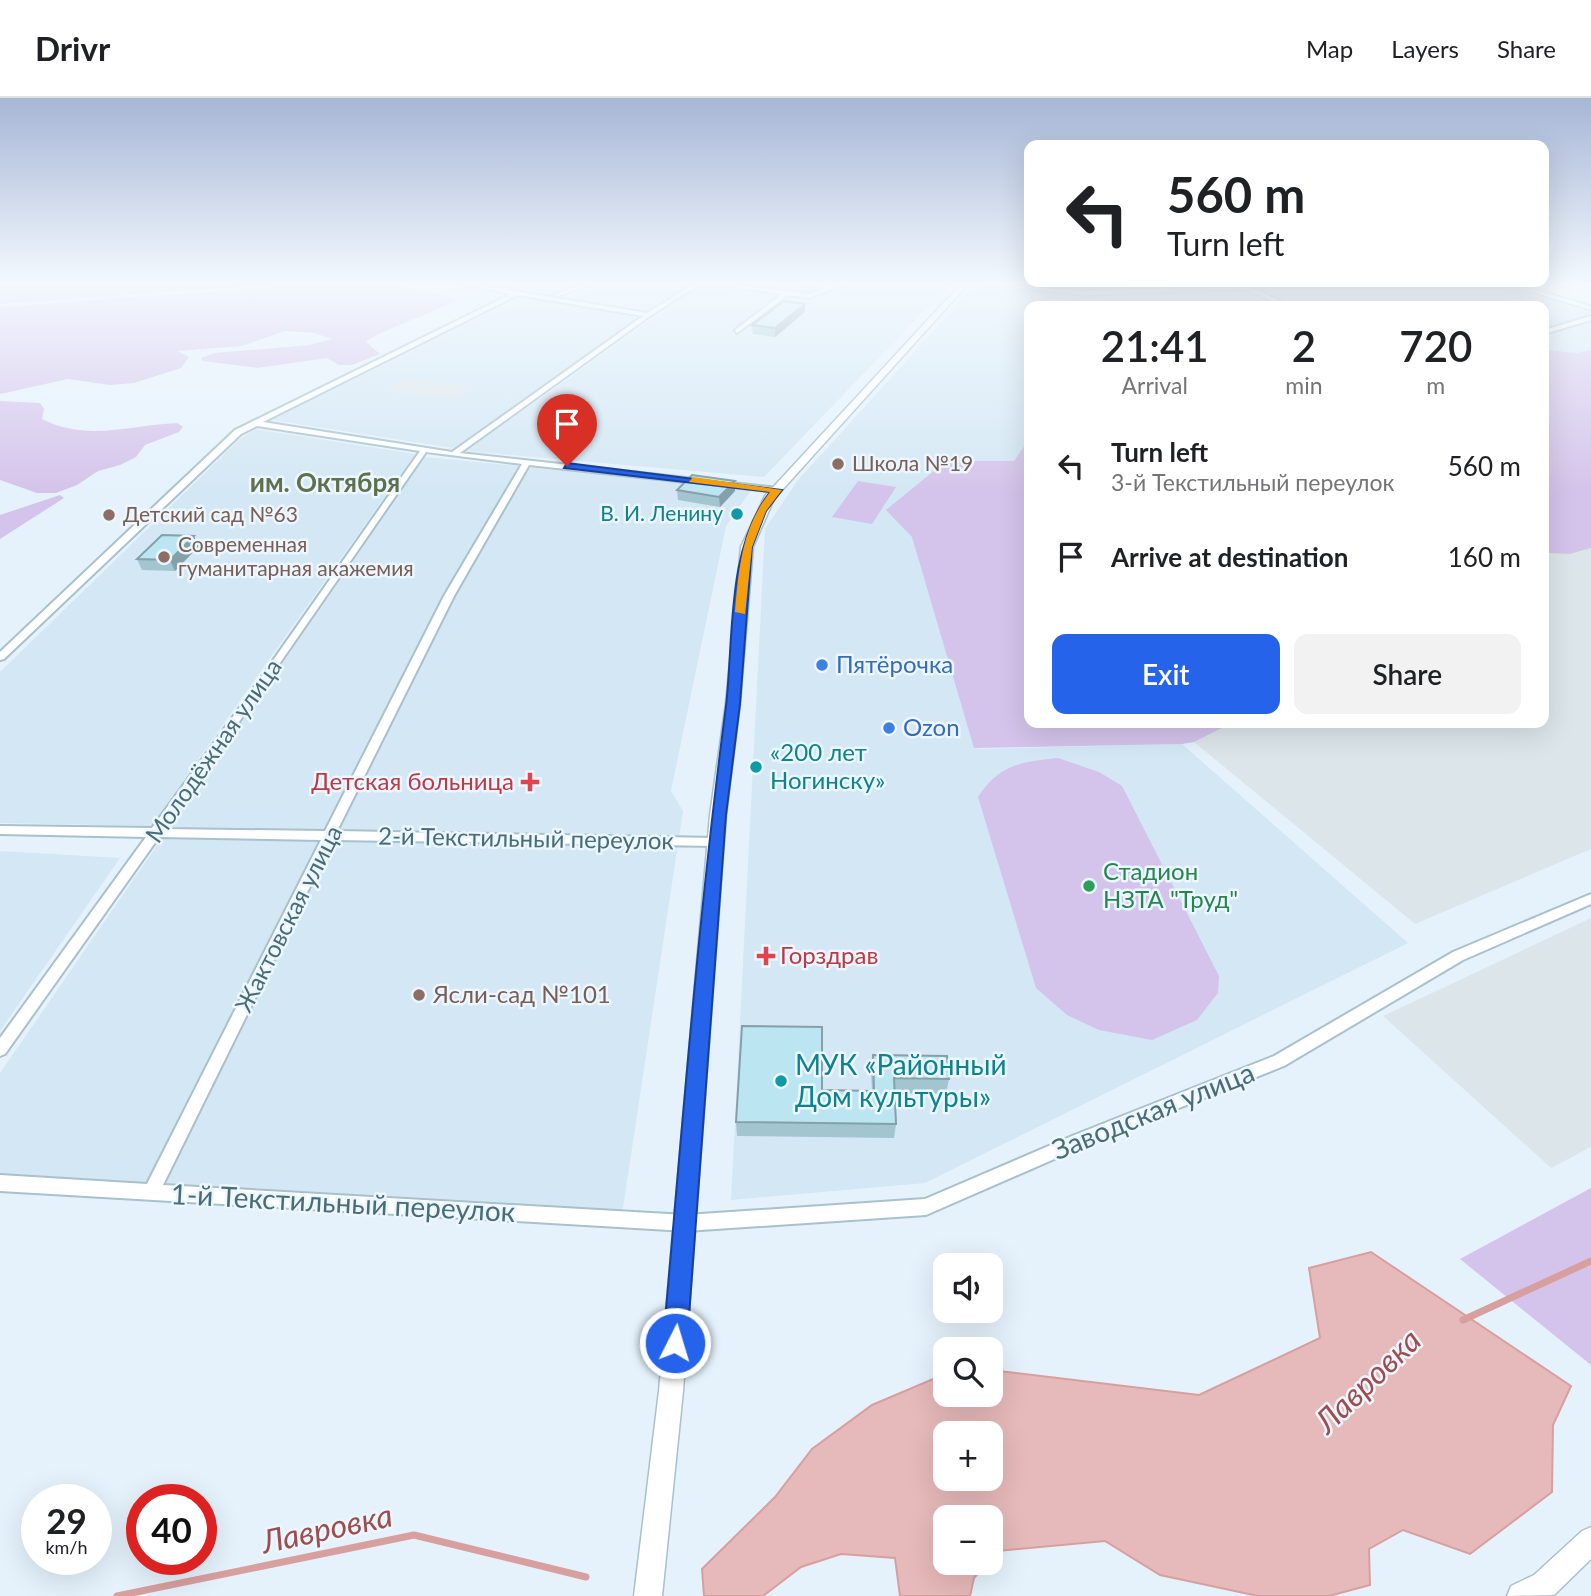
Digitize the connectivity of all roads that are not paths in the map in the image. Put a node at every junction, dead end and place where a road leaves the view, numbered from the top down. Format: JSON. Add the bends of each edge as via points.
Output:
{"nodes":[{"id":1,"x":393,"y":354,"type":"edge"},
{"id":2,"x":593,"y":354,"type":"edge"},
{"id":3,"x":901,"y":354,"type":"edge"},
{"id":4,"x":254,"y":423,"type":"junction"},
{"id":5,"x":424,"y":450,"type":"junction"},
{"id":6,"x":453,"y":454,"type":"junction"},
{"id":7,"x":527,"y":461,"type":"junction"},
{"id":8,"x":777,"y":490,"type":"junction"},
{"id":9,"x":0,"y":657,"type":"edge"},
{"id":10,"x":0,"y":830,"type":"edge"},
{"id":11,"x":155,"y":835,"type":"junction"},
{"id":12,"x":331,"y":836,"type":"junction"},
{"id":13,"x":716,"y":842,"type":"junction"},
{"id":14,"x":1591,"y":899,"type":"edge"},
{"id":15,"x":0,"y":1050,"type":"edge"},
{"id":16,"x":0,"y":1183,"type":"edge"},
{"id":17,"x":151,"y":1192,"type":"junction"},
{"id":18,"x":686,"y":1223,"type":"junction"},
{"id":19,"x":1591,"y":1540,"type":"edge"},
{"id":20,"x":648,"y":1596,"type":"edge"},
{"id":21,"x":1521,"y":1596,"type":"edge"}],
"edges":[{"from":1,"to":4,"type":"street"},
{"from":2,"to":6,"type":"street"},
{"from":3,"to":8,"type":"street"},
{"from":4,"to":5,"type":"street"},
{"from":4,"to":9,"type":"street","via":[[223,444]]},
{"from":5,"to":6,"type":"street"},
{"from":5,"to":11,"type":"street","name":"Молодёжная улица"},
{"from":6,"to":7,"type":"street"},
{"from":7,"to":8,"type":"street"},
{"from":7,"to":12,"type":"street","name":"Жактовская улица","via":[[449,596]]},
{"from":8,"to":13,"type":"street","via":[[761,511],[747,547]]},
{"from":10,"to":11,"type":"street","name":"2-й Текстильный переулок"},
{"from":11,"to":12,"type":"street","name":"2-й Текстильный переулок"},
{"from":11,"to":15,"type":"street","name":"Молодёжная улица"},
{"from":12,"to":13,"type":"street","name":"2-й Текстильный переулок"},
{"from":12,"to":17,"type":"street","name":"Жактовская улица"},
{"from":13,"to":18,"type":"street"},
{"from":14,"to":18,"type":"street","name":"Заводская улица","via":[[1458,956],[1279,1060],[926,1208]]},
{"from":16,"to":17,"type":"street","name":"1-й Текстильный переулок"},
{"from":17,"to":18,"type":"street","name":"1-й Текстильный переулок"},
{"from":18,"to":20,"type":"street"},
{"from":19,"to":21,"type":"street","via":[[1544,1585]]}]}
